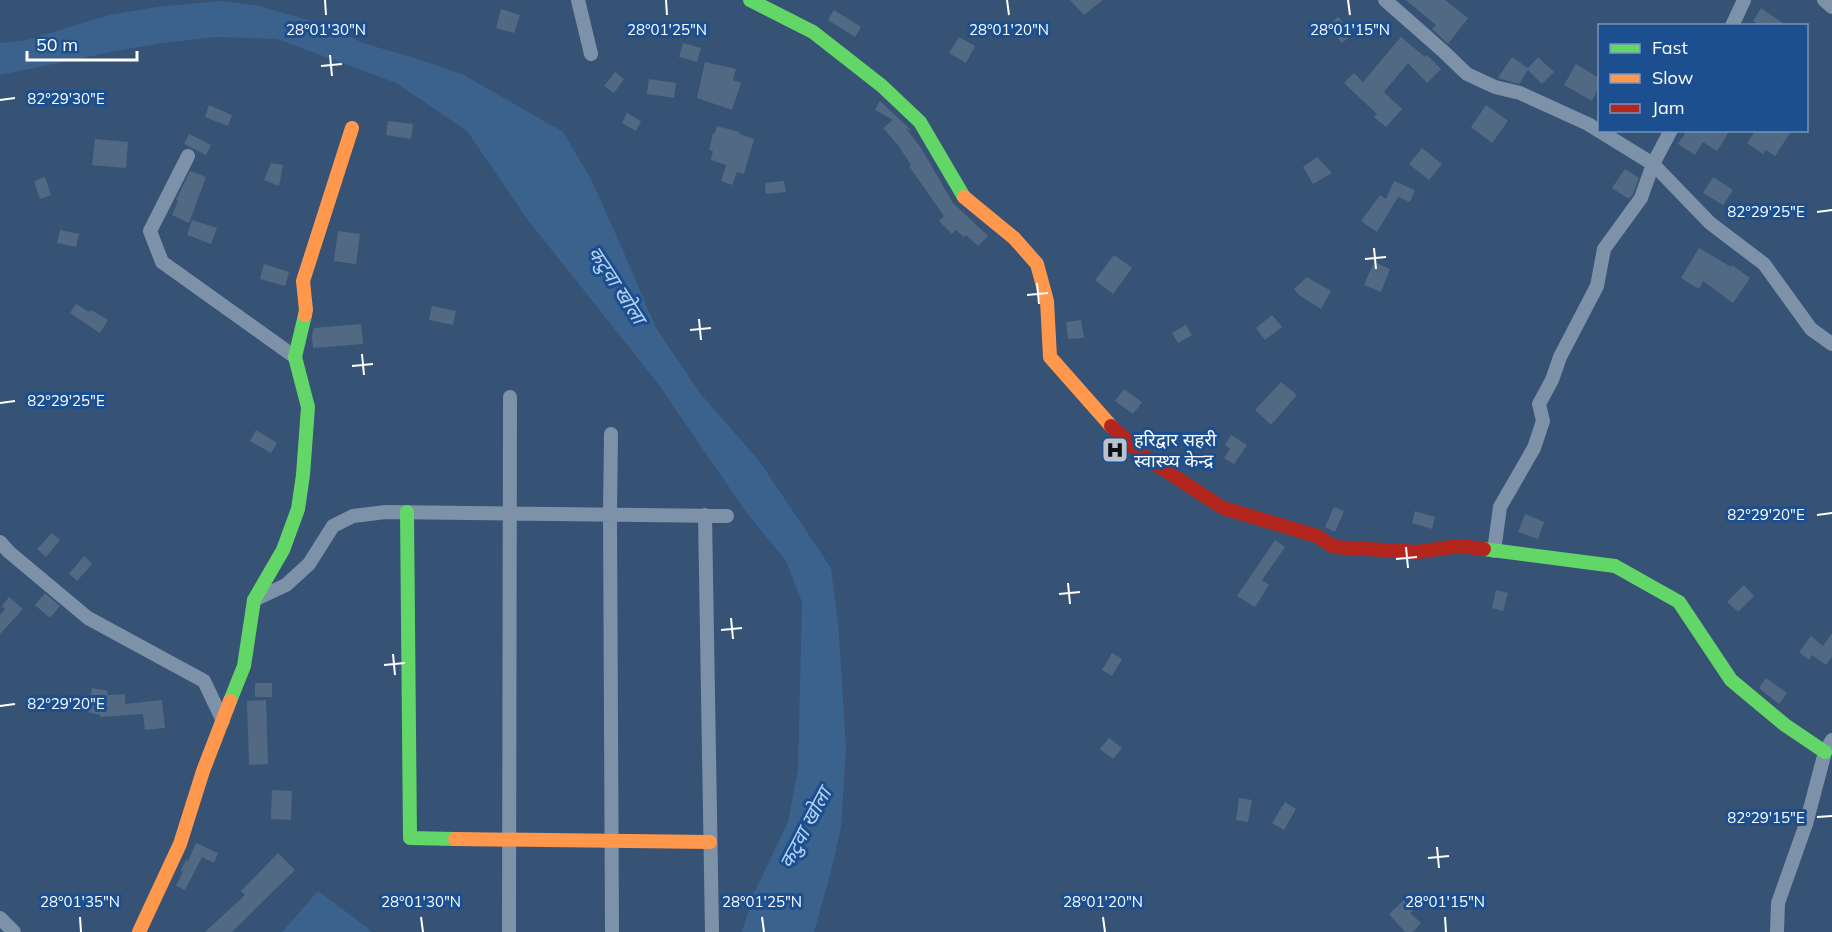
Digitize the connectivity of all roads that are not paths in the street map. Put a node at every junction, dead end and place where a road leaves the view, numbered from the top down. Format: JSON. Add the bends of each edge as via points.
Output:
{"nodes":[{"id":1,"x":578,"y":0,"type":"edge"},
{"id":2,"x":750,"y":0,"type":"edge"},
{"id":3,"x":1385,"y":0,"type":"edge"},
{"id":4,"x":1744,"y":0,"type":"edge"},
{"id":5,"x":1824,"y":0,"type":"edge"},
{"id":6,"x":1832,"y":7,"type":"edge"},
{"id":7,"x":1733,"y":24,"type":"edge"},
{"id":8,"x":591,"y":54,"type":"dead end"},
{"id":9,"x":352,"y":128,"type":"dead end"},
{"id":10,"x":1598,"y":130,"type":"edge"},
{"id":11,"x":1601,"y":132,"type":"edge"},
{"id":12,"x":1670,"y":132,"type":"edge"},
{"id":13,"x":188,"y":156,"type":"dead end"},
{"id":14,"x":1653,"y":164,"type":"junction"},
{"id":15,"x":1832,"y":344,"type":"edge"},
{"id":16,"x":295,"y":357,"type":"junction"},
{"id":17,"x":510,"y":397,"type":"dead end"},
{"id":18,"x":611,"y":434,"type":"dead end"},
{"id":19,"x":407,"y":512,"type":"junction"},
{"id":20,"x":509,"y":513,"type":"junction"},
{"id":21,"x":610,"y":514,"type":"junction"},
{"id":22,"x":705,"y":516,"type":"junction"},
{"id":23,"x":727,"y":516,"type":"dead end"},
{"id":24,"x":0,"y":542,"type":"edge"},
{"id":25,"x":1494,"y":551,"type":"junction"},
{"id":26,"x":254,"y":600,"type":"junction"},
{"id":27,"x":223,"y":721,"type":"junction"},
{"id":28,"x":1828,"y":746,"type":"edge"},
{"id":29,"x":509,"y":839,"type":"junction"},
{"id":30,"x":611,"y":840,"type":"junction"},
{"id":31,"x":710,"y":842,"type":"junction"},
{"id":32,"x":0,"y":918,"type":"edge"},
{"id":33,"x":14,"y":932,"type":"edge"},
{"id":34,"x":139,"y":932,"type":"edge"},
{"id":35,"x":508,"y":932,"type":"edge"},
{"id":36,"x":612,"y":932,"type":"edge"},
{"id":37,"x":712,"y":932,"type":"edge"},
{"id":38,"x":1777,"y":932,"type":"edge"}],
"edges":[{"from":1,"to":8,"type":"street"},
{"from":2,"to":25,"type":"street","via":[[813,32],[882,86],[920,122],[963,197],[1014,238],[1037,264],[1047,301],[1050,357],[1108,423],[1146,458],[1223,508],[1317,536],[1335,547],[1418,552],[1459,546]]},
{"from":3,"to":10,"type":"street","via":[[1467,74],[1520,93]]},
{"from":4,"to":7,"type":"street"},
{"from":5,"to":6,"type":"street"},
{"from":9,"to":16,"type":"street","via":[[303,281],[306,310]]},
{"from":11,"to":14,"type":"street"},
{"from":12,"to":14,"type":"street"},
{"from":13,"to":16,"type":"street","via":[[150,231],[162,262]]},
{"from":14,"to":15,"type":"street","via":[[1710,223],[1764,264],[1810,329]]},
{"from":14,"to":25,"type":"street","via":[[1641,198],[1604,249],[1598,286],[1539,404],[1543,421],[1534,448],[1500,507]]},
{"from":16,"to":26,"type":"street","via":[[308,407],[298,509],[283,550]]},
{"from":17,"to":20,"type":"street"},
{"from":18,"to":21,"type":"street"},
{"from":19,"to":20,"type":"street"},
{"from":19,"to":26,"type":"street","via":[[354,516],[333,526],[309,564],[286,585]]},
{"from":19,"to":29,"type":"street","via":[[410,838]]},
{"from":20,"to":21,"type":"street"},
{"from":20,"to":29,"type":"street"},
{"from":21,"to":22,"type":"street"},
{"from":21,"to":30,"type":"street"},
{"from":22,"to":23,"type":"street"},
{"from":22,"to":31,"type":"street"},
{"from":24,"to":27,"type":"street","via":[[88,618],[204,681]]},
{"from":25,"to":28,"type":"street","via":[[1615,566],[1679,602],[1731,680],[1785,726]]},
{"from":26,"to":27,"type":"street","via":[[244,666]]},
{"from":27,"to":34,"type":"street","via":[[180,844]]},
{"from":28,"to":38,"type":"street","via":[[1778,903]]},
{"from":29,"to":30,"type":"street"},
{"from":29,"to":35,"type":"street"},
{"from":30,"to":31,"type":"street"},
{"from":30,"to":36,"type":"street"},
{"from":31,"to":37,"type":"street"},
{"from":32,"to":33,"type":"street"}]}
